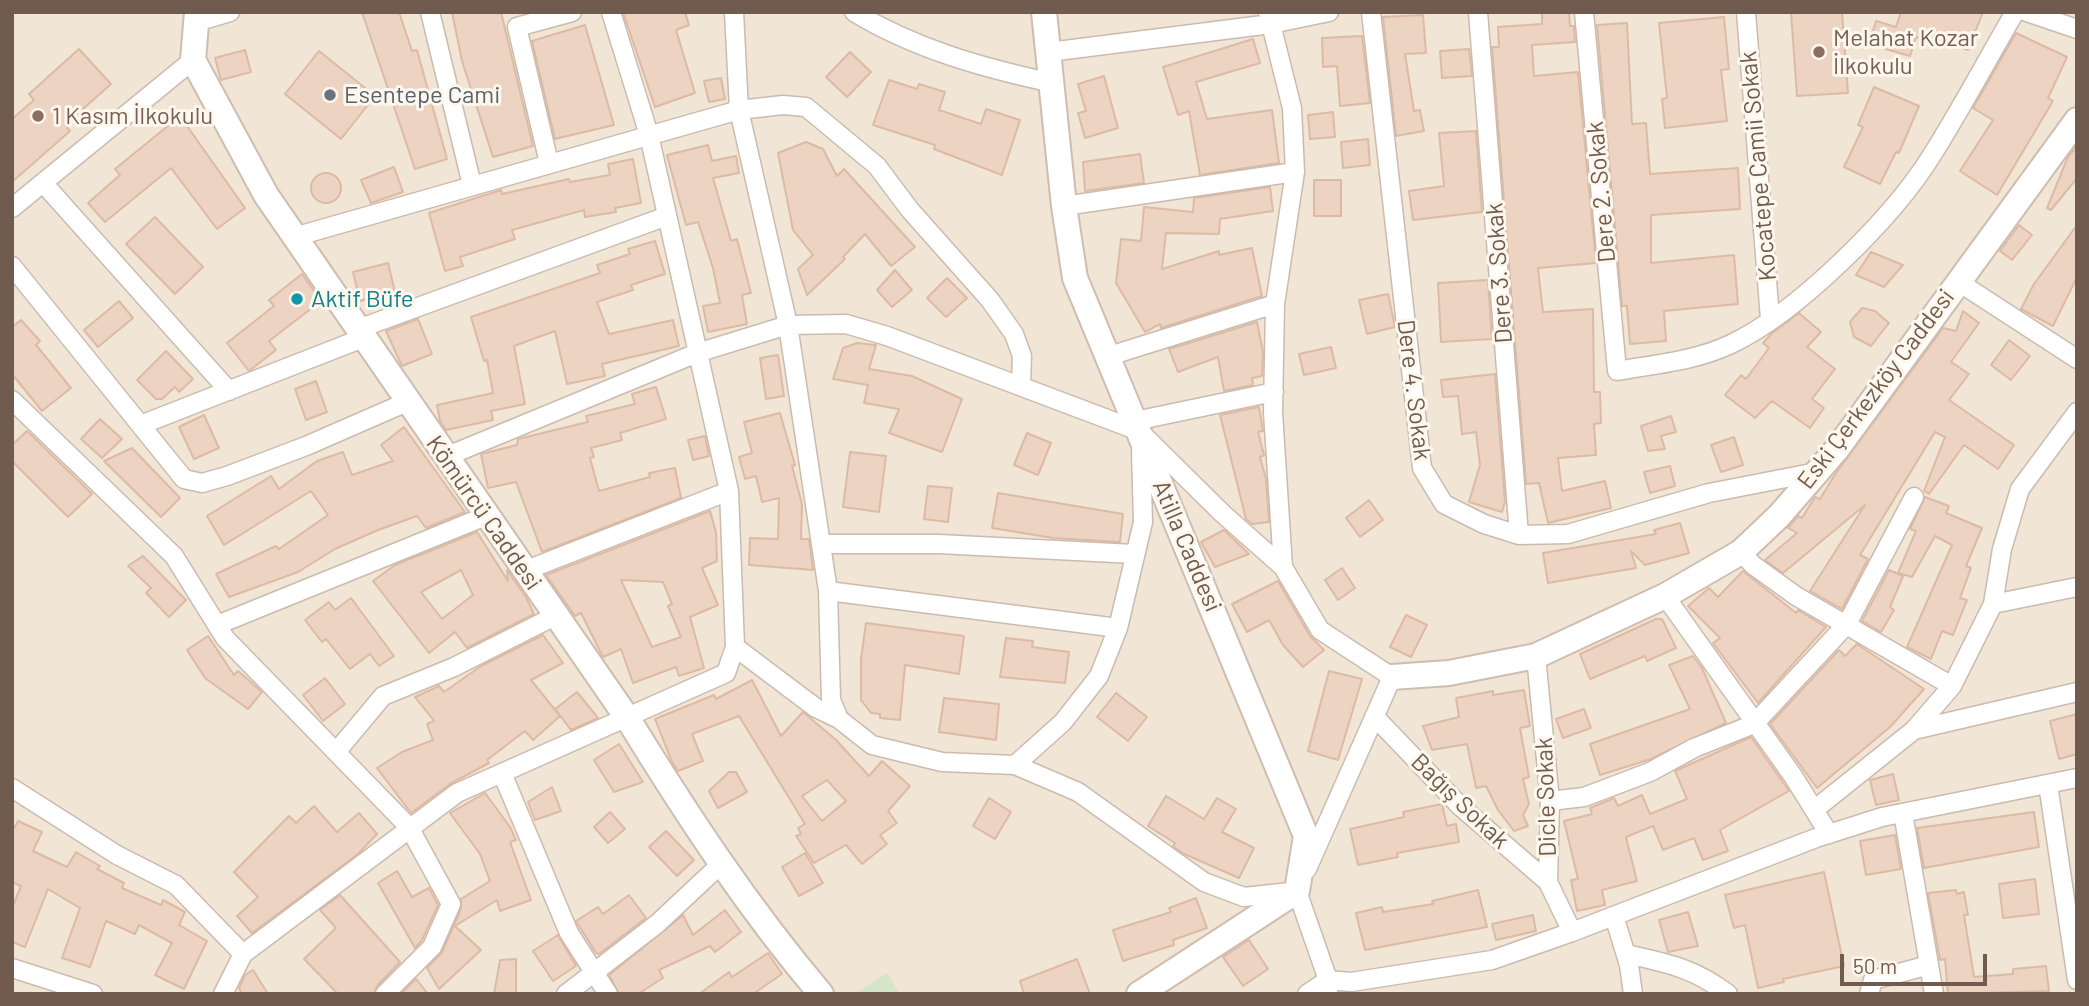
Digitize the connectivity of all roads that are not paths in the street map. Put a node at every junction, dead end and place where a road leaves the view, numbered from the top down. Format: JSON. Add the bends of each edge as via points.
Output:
{"nodes":[{"id":1,"x":230,"y":12,"type":"edge"},
{"id":2,"x":430,"y":12,"type":"edge"},
{"id":3,"x":572,"y":12,"type":"edge"},
{"id":4,"x":611,"y":12,"type":"edge"},
{"id":5,"x":734,"y":12,"type":"edge"},
{"id":6,"x":854,"y":12,"type":"edge"},
{"id":7,"x":1044,"y":12,"type":"edge"},
{"id":8,"x":1329,"y":12,"type":"edge"},
{"id":9,"x":1371,"y":12,"type":"edge"},
{"id":10,"x":1478,"y":12,"type":"edge"},
{"id":11,"x":1584,"y":12,"type":"edge"},
{"id":12,"x":1746,"y":12,"type":"edge"},
{"id":13,"x":2015,"y":12,"type":"edge"},
{"id":14,"x":2027,"y":12,"type":"edge"},
{"id":15,"x":197,"y":17,"type":"edge"},
{"id":16,"x":1269,"y":18,"type":"edge"},
{"id":17,"x":2077,"y":29,"type":"edge"},
{"id":18,"x":1049,"y":52,"type":"junction"},
{"id":19,"x":193,"y":60,"type":"junction"},
{"id":20,"x":1053,"y":83,"type":"junction"},
{"id":21,"x":739,"y":110,"type":"junction"},
{"id":22,"x":2077,"y":120,"type":"edge"},
{"id":23,"x":649,"y":135,"type":"junction"},
{"id":24,"x":549,"y":163,"type":"junction"},
{"id":25,"x":1295,"y":172,"type":"junction"},
{"id":26,"x":44,"y":184,"type":"junction"},
{"id":27,"x":472,"y":185,"type":"junction"},
{"id":28,"x":1064,"y":206,"type":"junction"},
{"id":29,"x":12,"y":208,"type":"edge"},
{"id":30,"x":667,"y":216,"type":"junction"},
{"id":31,"x":294,"y":237,"type":"junction"},
{"id":32,"x":12,"y":266,"type":"edge"},
{"id":33,"x":1957,"y":281,"type":"junction"},
{"id":34,"x":1275,"y":304,"type":"junction"},
{"id":35,"x":1770,"y":319,"type":"junction"},
{"id":36,"x":788,"y":325,"type":"junction"},
{"id":37,"x":360,"y":334,"type":"junction"},
{"id":38,"x":697,"y":353,"type":"junction"},
{"id":39,"x":1106,"y":357,"type":"junction"},
{"id":40,"x":2077,"y":359,"type":"edge"},
{"id":41,"x":1021,"y":386,"type":"junction"},
{"id":42,"x":229,"y":391,"type":"junction"},
{"id":43,"x":1273,"y":392,"type":"junction"},
{"id":44,"x":12,"y":400,"type":"edge"},
{"id":45,"x":407,"y":402,"type":"junction"},
{"id":46,"x":2077,"y":412,"type":"edge"},
{"id":47,"x":143,"y":424,"type":"junction"},
{"id":48,"x":1137,"y":426,"type":"junction"},
{"id":49,"x":445,"y":457,"type":"junction"},
{"id":50,"x":1817,"y":472,"type":"junction"},
{"id":51,"x":729,"y":491,"type":"junction"},
{"id":52,"x":1914,"y":497,"type":"dead end"},
{"id":53,"x":485,"y":516,"type":"junction"},
{"id":54,"x":1519,"y":535,"type":"junction"},
{"id":55,"x":821,"y":544,"type":"junction"},
{"id":56,"x":1741,"y":552,"type":"junction"},
{"id":57,"x":1134,"y":554,"type":"junction"},
{"id":58,"x":1283,"y":567,"type":"junction"},
{"id":59,"x":524,"y":571,"type":"junction"},
{"id":60,"x":2077,"y":587,"type":"edge"},
{"id":61,"x":828,"y":591,"type":"junction"},
{"id":62,"x":1665,"y":596,"type":"junction"},
{"id":63,"x":1993,"y":604,"type":"junction"},
{"id":64,"x":555,"y":617,"type":"junction"},
{"id":65,"x":1847,"y":624,"type":"junction"},
{"id":66,"x":217,"y":625,"type":"junction"},
{"id":67,"x":1118,"y":628,"type":"junction"},
{"id":68,"x":735,"y":647,"type":"junction"},
{"id":69,"x":1536,"y":656,"type":"junction"},
{"id":70,"x":1392,"y":677,"type":"junction"},
{"id":71,"x":1952,"y":686,"type":"junction"},
{"id":72,"x":2077,"y":692,"type":"edge"},
{"id":73,"x":1375,"y":717,"type":"junction"},
{"id":74,"x":628,"y":719,"type":"junction"},
{"id":75,"x":839,"y":719,"type":"junction"},
{"id":76,"x":1754,"y":723,"type":"junction"},
{"id":77,"x":1914,"y":730,"type":"junction"},
{"id":78,"x":337,"y":751,"type":"junction"},
{"id":79,"x":1015,"y":765,"type":"junction"},
{"id":80,"x":502,"y":773,"type":"junction"},
{"id":81,"x":2077,"y":778,"type":"edge"},
{"id":82,"x":2048,"y":784,"type":"junction"},
{"id":83,"x":12,"y":788,"type":"edge"},
{"id":84,"x":1550,"y":802,"type":"junction"},
{"id":85,"x":1814,"y":810,"type":"junction"},
{"id":86,"x":1903,"y":813,"type":"junction"},
{"id":87,"x":409,"y":827,"type":"junction"},
{"id":88,"x":1829,"y":834,"type":"junction"},
{"id":89,"x":721,"y":864,"type":"junction"},
{"id":90,"x":1548,"y":882,"type":"junction"},
{"id":91,"x":1297,"y":891,"type":"junction"},
{"id":92,"x":1614,"y":916,"type":"junction"},
{"id":93,"x":1572,"y":932,"type":"junction"},
{"id":94,"x":2074,"y":944,"type":"edge"},
{"id":95,"x":243,"y":954,"type":"junction"},
{"id":96,"x":1626,"y":954,"type":"junction"},
{"id":97,"x":1929,"y":965,"type":"junction"},
{"id":98,"x":12,"y":968,"type":"edge"},
{"id":99,"x":595,"y":972,"type":"junction"},
{"id":100,"x":2077,"y":980,"type":"edge"},
{"id":101,"x":1328,"y":987,"type":"edge"},
{"id":102,"x":93,"y":994,"type":"edge"},
{"id":103,"x":223,"y":994,"type":"edge"},
{"id":104,"x":385,"y":994,"type":"edge"},
{"id":105,"x":566,"y":994,"type":"edge"},
{"id":106,"x":608,"y":994,"type":"edge"},
{"id":107,"x":821,"y":994,"type":"edge"},
{"id":108,"x":1139,"y":994,"type":"edge"},
{"id":109,"x":1307,"y":994,"type":"edge"},
{"id":110,"x":1633,"y":994,"type":"edge"},
{"id":111,"x":1728,"y":994,"type":"edge"},
{"id":112,"x":1869,"y":994,"type":"edge"},
{"id":113,"x":1934,"y":994,"type":"edge"}],
"edges":[{"from":1,"to":15,"type":"street"},
{"from":2,"to":27,"type":"street"},
{"from":3,"to":24,"type":"street","via":[[517,27]]},
{"from":4,"to":23,"type":"street"},
{"from":5,"to":21,"type":"street"},
{"from":6,"to":20,"type":"street","via":[[891,34],[996,71]]},
{"from":7,"to":18,"type":"street","name":"Atilla Caddesi"},
{"from":8,"to":16,"type":"street"},
{"from":9,"to":54,"type":"street","name":"Dere 4. Sokak","via":[[1422,468],[1444,504]]},
{"from":10,"to":54,"type":"street","name":"Dere 3. Sokak"},
{"from":11,"to":35,"type":"street","name":"Dere 2. Sokak","via":[[1617,371],[1698,357],[1732,344]]},
{"from":12,"to":35,"type":"street","name":"Kocatepe Camii Sokak"},
{"from":13,"to":35,"type":"street","via":[[1930,158],[1889,211],[1802,298]]},
{"from":14,"to":17,"type":"street"},
{"from":15,"to":19,"type":"street"},
{"from":16,"to":18,"type":"street"},
{"from":16,"to":25,"type":"street","via":[[1293,108]]},
{"from":18,"to":20,"type":"street","name":"Atilla Caddesi"},
{"from":19,"to":26,"type":"street"},
{"from":19,"to":31,"type":"street","name":"Kömürcü Caddesi","via":[[266,195]]},
{"from":20,"to":28,"type":"street","name":"Atilla Caddesi"},
{"from":21,"to":23,"type":"street"},
{"from":21,"to":36,"type":"street"},
{"from":21,"to":41,"type":"street","via":[[783,104],[806,107],[877,166],[1014,334],[1022,355]]},
{"from":22,"to":33,"type":"street","name":"Eski Çerkezköy Caddesi"},
{"from":23,"to":24,"type":"street"},
{"from":23,"to":30,"type":"street"},
{"from":24,"to":27,"type":"street"},
{"from":25,"to":28,"type":"street"},
{"from":25,"to":34,"type":"street"},
{"from":26,"to":29,"type":"street"},
{"from":26,"to":42,"type":"street"},
{"from":27,"to":31,"type":"street"},
{"from":28,"to":39,"type":"street","name":"Atilla Caddesi","via":[[1075,278]]},
{"from":30,"to":37,"type":"street"},
{"from":30,"to":38,"type":"street"},
{"from":31,"to":37,"type":"street","name":"Kömürcü Caddesi"},
{"from":32,"to":47,"type":"street"},
{"from":33,"to":40,"type":"street"},
{"from":33,"to":50,"type":"street","name":"Eski Çerkezköy Caddesi"},
{"from":34,"to":39,"type":"street"},
{"from":34,"to":43,"type":"street"},
{"from":36,"to":38,"type":"street"},
{"from":36,"to":41,"type":"street","via":[[846,324]]},
{"from":36,"to":55,"type":"street"},
{"from":37,"to":42,"type":"street"},
{"from":37,"to":45,"type":"street","name":"Kömürcü Caddesi"},
{"from":38,"to":49,"type":"street"},
{"from":38,"to":51,"type":"street"},
{"from":39,"to":48,"type":"street","name":"Atilla Caddesi"},
{"from":41,"to":48,"type":"street"},
{"from":42,"to":47,"type":"street"},
{"from":43,"to":48,"type":"street"},
{"from":43,"to":58,"type":"street"},
{"from":44,"to":66,"type":"street","via":[[174,556]]},
{"from":45,"to":47,"type":"street","via":[[306,446],[202,482],[184,479]]},
{"from":45,"to":49,"type":"street","name":"Kömürcü Caddesi"},
{"from":46,"to":63,"type":"street","via":[[2020,489],[2002,549]]},
{"from":48,"to":57,"type":"street","via":[[1144,484],[1143,522]]},
{"from":48,"to":58,"type":"street","via":[[1223,514]]},
{"from":48,"to":91,"type":"street","name":"Atilla Caddesi","via":[[1307,836]]},
{"from":49,"to":53,"type":"street","name":"Kömürcü Caddesi"},
{"from":50,"to":54,"type":"street","name":"Dere 4. Sokak","via":[[1709,493],[1568,534]]},
{"from":50,"to":56,"type":"street","name":"Eski Çerkezköy Caddesi"},
{"from":51,"to":59,"type":"street"},
{"from":51,"to":68,"type":"street"},
{"from":52,"to":65,"type":"street"},
{"from":53,"to":59,"type":"street","name":"Kömürcü Caddesi"},
{"from":53,"to":66,"type":"street"},
{"from":55,"to":57,"type":"street","via":[[939,544]]},
{"from":55,"to":61,"type":"street"},
{"from":56,"to":62,"type":"street","name":"Eski Çerkezköy Caddesi"},
{"from":56,"to":65,"type":"street","via":[[1796,596]]},
{"from":57,"to":67,"type":"street"},
{"from":58,"to":70,"type":"street","via":[[1320,630]]},
{"from":59,"to":64,"type":"street","name":"Kömürcü Caddesi"},
{"from":60,"to":63,"type":"street"},
{"from":61,"to":67,"type":"street"},
{"from":61,"to":75,"type":"street","via":[[831,700]]},
{"from":62,"to":69,"type":"street","name":"Eski Çerkezköy Caddesi"},
{"from":62,"to":76,"type":"street"},
{"from":63,"to":71,"type":"street"},
{"from":64,"to":74,"type":"street","name":"Kömürcü Caddesi"},
{"from":64,"to":78,"type":"street","via":[[383,696]]},
{"from":65,"to":71,"type":"street"},
{"from":65,"to":76,"type":"street"},
{"from":66,"to":78,"type":"street"},
{"from":67,"to":79,"type":"street","via":[[1099,676],[1063,722]]},
{"from":68,"to":74,"type":"street","via":[[726,673]]},
{"from":68,"to":75,"type":"street","via":[[816,708]]},
{"from":69,"to":70,"type":"street","name":"Eski Çerkezköy Caddesi","via":[[1449,673]]},
{"from":69,"to":84,"type":"street","name":"Dicle Sokak"},
{"from":70,"to":73,"type":"street"},
{"from":71,"to":77,"type":"street"},
{"from":72,"to":77,"type":"street"},
{"from":73,"to":90,"type":"street","name":"Bağış Sokak","via":[[1461,807]]},
{"from":73,"to":91,"type":"street"},
{"from":74,"to":80,"type":"street"},
{"from":74,"to":89,"type":"street","name":"Kömürcü Caddesi"},
{"from":75,"to":79,"type":"street","via":[[872,745],[942,762]]},
{"from":76,"to":84,"type":"street","via":[[1650,772],[1584,797]]},
{"from":76,"to":85,"type":"street"},
{"from":77,"to":85,"type":"street"},
{"from":78,"to":87,"type":"street"},
{"from":79,"to":91,"type":"street","via":[[1078,792],[1204,882],[1244,897]]},
{"from":80,"to":87,"type":"street","via":[[457,793]]},
{"from":80,"to":99,"type":"street","via":[[550,893]]},
{"from":81,"to":82,"type":"street"},
{"from":82,"to":86,"type":"street"},
{"from":82,"to":94,"type":"street"},
{"from":83,"to":95,"type":"street","via":[[117,855],[176,885]]},
{"from":84,"to":90,"type":"street","name":"Dicle Sokak"},
{"from":85,"to":88,"type":"street"},
{"from":86,"to":88,"type":"street"},
{"from":86,"to":97,"type":"street"},
{"from":87,"to":95,"type":"street"},
{"from":87,"to":104,"type":"street","via":[[451,904],[432,947]]},
{"from":88,"to":92,"type":"street"},
{"from":89,"to":99,"type":"street","via":[[658,923]]},
{"from":89,"to":107,"type":"street","name":"Kömürcü Caddesi","via":[[768,932]]},
{"from":90,"to":93,"type":"street","name":"Dicle Sokak"},
{"from":91,"to":101,"type":"street"},
{"from":91,"to":108,"type":"street"},
{"from":92,"to":93,"type":"street"},
{"from":92,"to":96,"type":"street"},
{"from":93,"to":101,"type":"street","via":[[1492,960]]},
{"from":94,"to":100,"type":"street"},
{"from":95,"to":103,"type":"street"},
{"from":96,"to":110,"type":"street"},
{"from":96,"to":111,"type":"street","via":[[1681,965]]},
{"from":97,"to":112,"type":"street","via":[[1873,980]]},
{"from":97,"to":113,"type":"street"},
{"from":98,"to":102,"type":"street"},
{"from":99,"to":105,"type":"street"},
{"from":99,"to":106,"type":"street"},
{"from":101,"to":109,"type":"street"}]}
